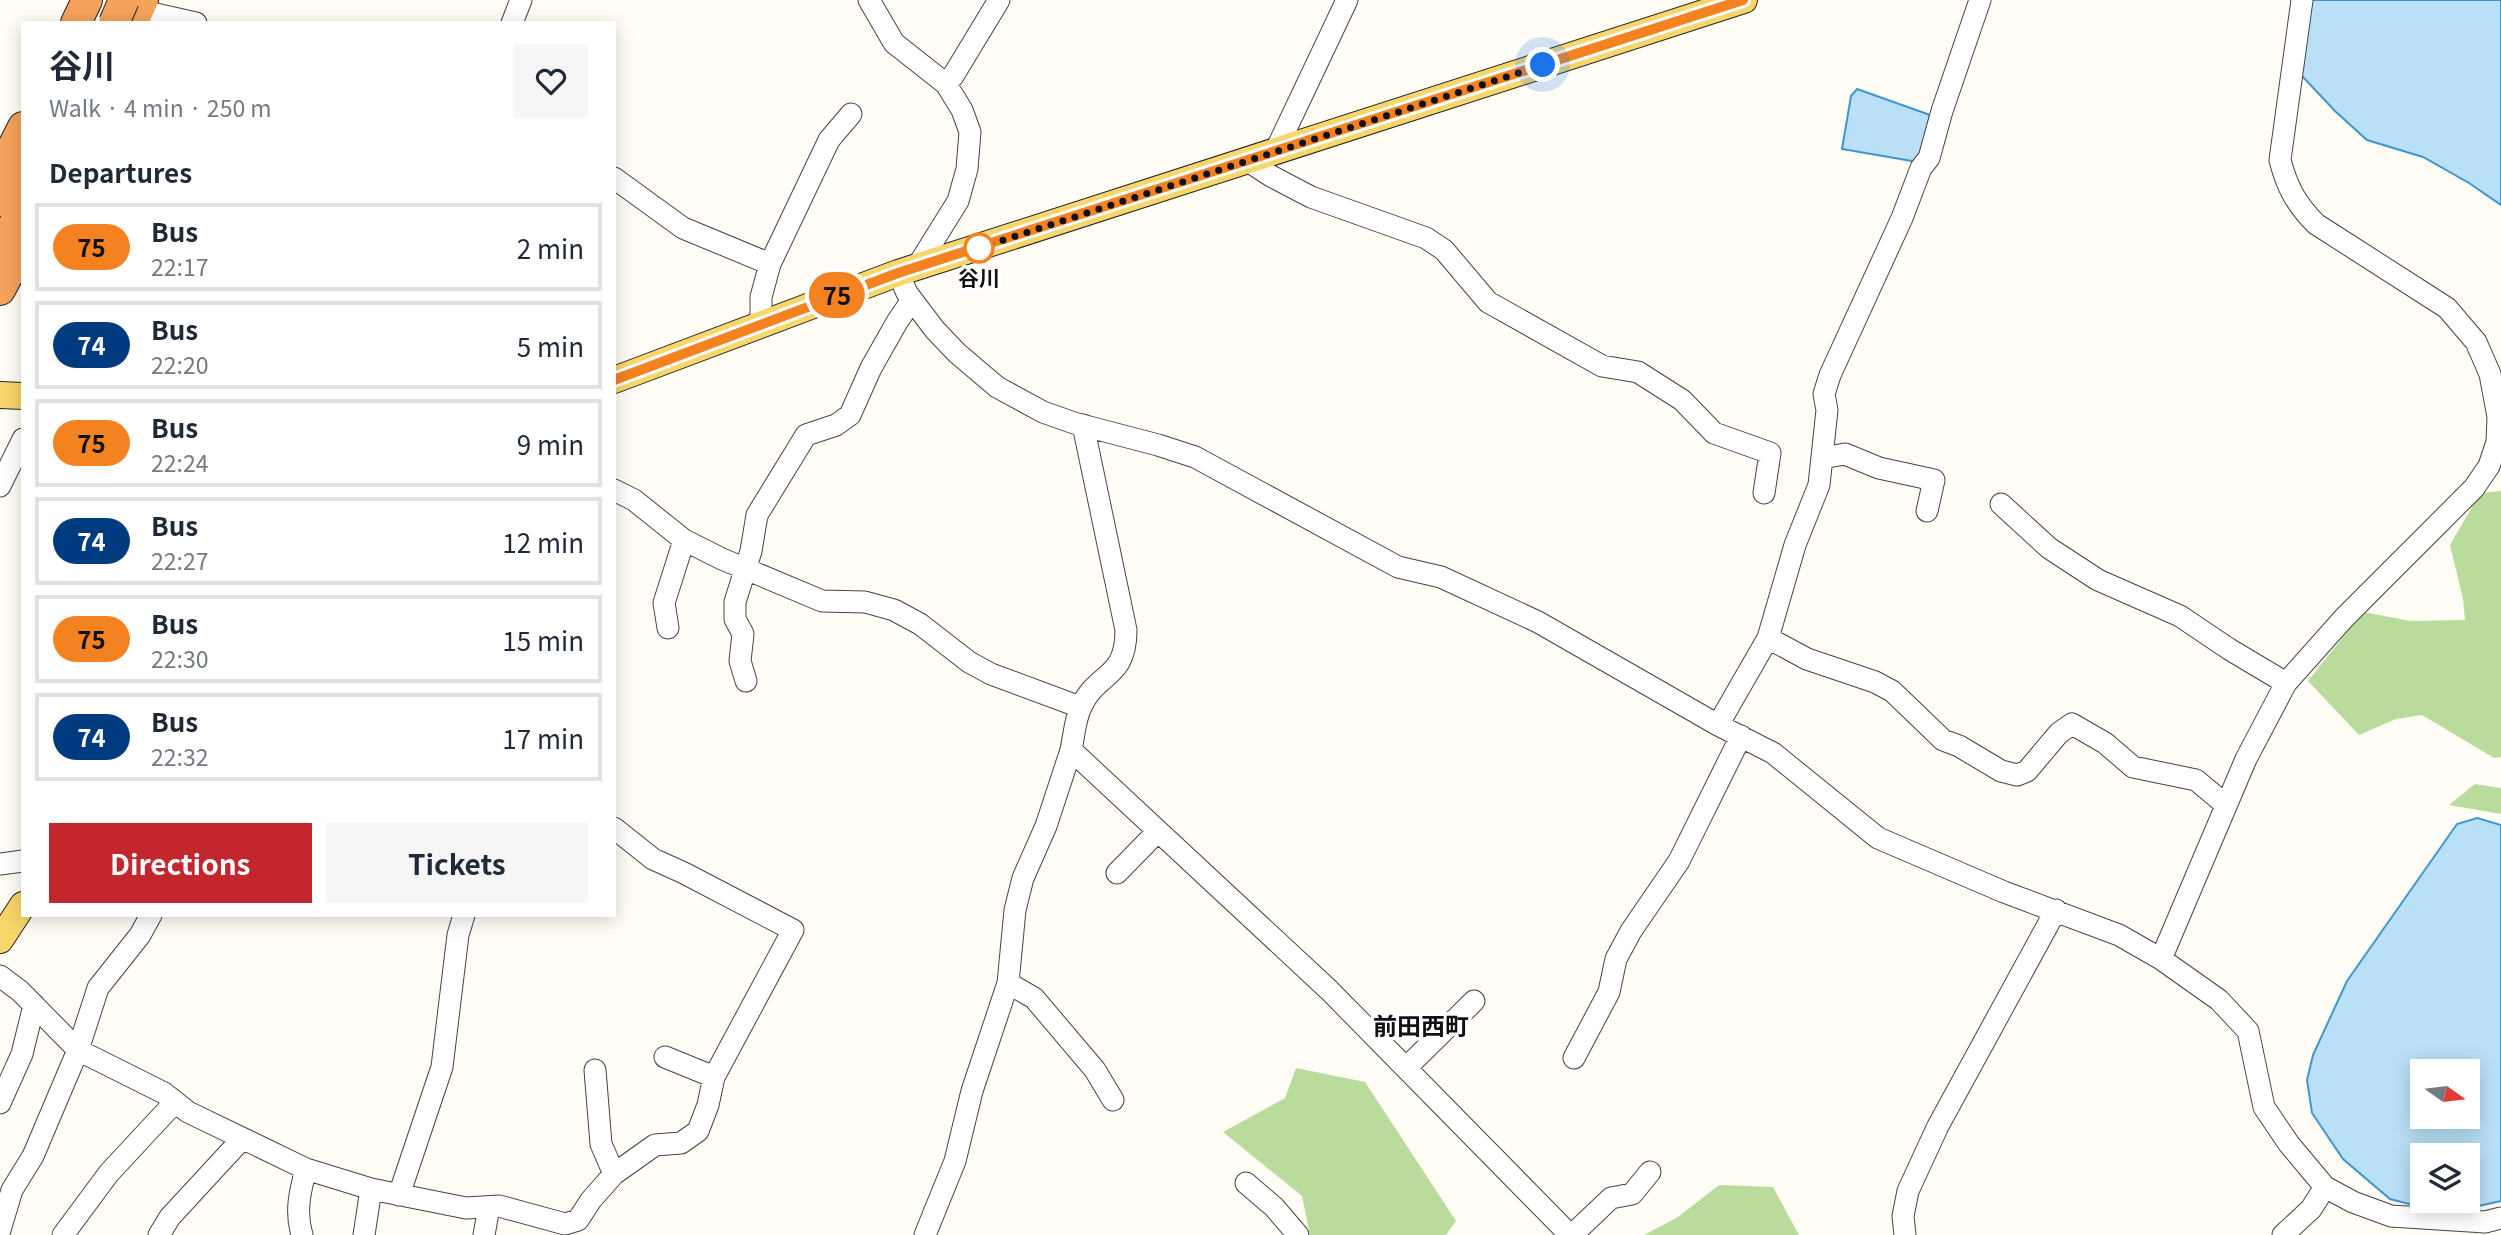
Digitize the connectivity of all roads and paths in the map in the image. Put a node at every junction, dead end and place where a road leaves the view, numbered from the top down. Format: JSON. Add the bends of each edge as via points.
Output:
{"nodes":[{"id":1,"x":87,"y":0,"type":"edge"},
{"id":2,"x":98,"y":0,"type":"edge"},
{"id":3,"x":521,"y":0,"type":"edge"},
{"id":4,"x":869,"y":0,"type":"edge"},
{"id":5,"x":1347,"y":0,"type":"edge"},
{"id":6,"x":1744,"y":0,"type":"edge"},
{"id":7,"x":1980,"y":0,"type":"edge"},
{"id":8,"x":2302,"y":0,"type":"edge"},
{"id":9,"x":995,"y":1,"type":"edge"},
{"id":10,"x":128,"y":9,"type":"edge"},
{"id":11,"x":77,"y":21,"type":"edge"},
{"id":12,"x":88,"y":21,"type":"edge"},
{"id":13,"x":186,"y":21,"type":"edge"},
{"id":14,"x":513,"y":21,"type":"edge"},
{"id":15,"x":946,"y":84,"type":"junction"},
{"id":16,"x":851,"y":114,"type":"dead end"},
{"id":17,"x":21,"y":131,"type":"edge"},
{"id":18,"x":1275,"y":152,"type":"junction"},
{"id":19,"x":1248,"y":160,"type":"junction"},
{"id":20,"x":21,"y":161,"type":"edge"},
{"id":21,"x":0,"y":172,"type":"edge"},
{"id":22,"x":616,"y":179,"type":"edge"},
{"id":23,"x":0,"y":201,"type":"edge"},
{"id":24,"x":21,"y":211,"type":"edge"},
{"id":25,"x":0,"y":250,"type":"edge"},
{"id":26,"x":21,"y":251,"type":"edge"},
{"id":27,"x":770,"y":264,"type":"junction"},
{"id":28,"x":909,"y":280,"type":"junction"},
{"id":29,"x":0,"y":290,"type":"edge"},
{"id":30,"x":761,"y":323,"type":"junction"},
{"id":31,"x":2495,"y":375,"type":"edge"},
{"id":32,"x":616,"y":379,"type":"edge"},
{"id":33,"x":0,"y":395,"type":"edge"},
{"id":34,"x":21,"y":396,"type":"edge"},
{"id":35,"x":1083,"y":425,"type":"junction"},
{"id":36,"x":21,"y":443,"type":"edge"},
{"id":37,"x":1822,"y":458,"type":"junction"},
{"id":38,"x":0,"y":486,"type":"edge"},
{"id":39,"x":616,"y":491,"type":"edge"},
{"id":40,"x":1764,"y":493,"type":"dead end"},
{"id":41,"x":2001,"y":504,"type":"dead end"},
{"id":42,"x":1927,"y":511,"type":"dead end"},
{"id":43,"x":684,"y":540,"type":"junction"},
{"id":44,"x":746,"y":569,"type":"junction"},
{"id":45,"x":668,"y":628,"type":"dead end"},
{"id":46,"x":1768,"y":638,"type":"junction"},
{"id":47,"x":746,"y":681,"type":"dead end"},
{"id":48,"x":2286,"y":683,"type":"junction"},
{"id":49,"x":1080,"y":708,"type":"junction"},
{"id":50,"x":1718,"y":725,"type":"junction"},
{"id":51,"x":1741,"y":736,"type":"junction"},
{"id":52,"x":1071,"y":750,"type":"junction"},
{"id":53,"x":2226,"y":805,"type":"junction"},
{"id":54,"x":616,"y":830,"type":"edge"},
{"id":55,"x":1158,"y":831,"type":"junction"},
{"id":56,"x":21,"y":861,"type":"edge"},
{"id":57,"x":0,"y":864,"type":"edge"},
{"id":58,"x":1116,"y":873,"type":"dead end"},
{"id":59,"x":21,"y":908,"type":"edge"},
{"id":60,"x":2056,"y":910,"type":"junction"},
{"id":61,"x":150,"y":917,"type":"edge"},
{"id":62,"x":463,"y":917,"type":"edge"},
{"id":63,"x":0,"y":940,"type":"edge"},
{"id":64,"x":2161,"y":960,"type":"junction"},
{"id":65,"x":0,"y":976,"type":"edge"},
{"id":66,"x":1008,"y":983,"type":"junction"},
{"id":67,"x":1474,"y":1001,"type":"dead end"},
{"id":68,"x":34,"y":1005,"type":"junction"},
{"id":69,"x":78,"y":1050,"type":"junction"},
{"id":70,"x":665,"y":1057,"type":"dead end"},
{"id":71,"x":1574,"y":1059,"type":"dead end"},
{"id":72,"x":1406,"y":1068,"type":"junction"},
{"id":73,"x":595,"y":1070,"type":"dead end"},
{"id":74,"x":715,"y":1077,"type":"junction"},
{"id":75,"x":1113,"y":1100,"type":"dead end"},
{"id":76,"x":175,"y":1102,"type":"junction"},
{"id":77,"x":0,"y":1103,"type":"edge"},
{"id":78,"x":242,"y":1139,"type":"junction"},
{"id":79,"x":306,"y":1169,"type":"junction"},
{"id":80,"x":1650,"y":1172,"type":"dead end"},
{"id":81,"x":614,"y":1174,"type":"junction"},
{"id":82,"x":1246,"y":1183,"type":"dead end"},
{"id":83,"x":2325,"y":1186,"type":"junction"},
{"id":84,"x":371,"y":1189,"type":"junction"},
{"id":85,"x":399,"y":1195,"type":"junction"},
{"id":86,"x":489,"y":1207,"type":"junction"},
{"id":87,"x":2501,"y":1218,"type":"edge"},
{"id":88,"x":7,"y":1231,"type":"edge"},
{"id":89,"x":63,"y":1235,"type":"edge"},
{"id":90,"x":159,"y":1235,"type":"edge"},
{"id":91,"x":302,"y":1235,"type":"edge"},
{"id":92,"x":364,"y":1235,"type":"edge"},
{"id":93,"x":484,"y":1235,"type":"edge"},
{"id":94,"x":925,"y":1235,"type":"edge"},
{"id":95,"x":1298,"y":1235,"type":"edge"},
{"id":96,"x":1571,"y":1235,"type":"edge"},
{"id":97,"x":1905,"y":1235,"type":"edge"},
{"id":98,"x":2283,"y":1235,"type":"edge"}],
"edges":[{"from":1,"to":11,"type":"highway"},
{"from":2,"to":12,"type":"highway"},
{"from":3,"to":14,"type":"street"},
{"from":4,"to":15,"type":"street","via":[[894,43]]},
{"from":5,"to":18,"type":"street"},
{"from":6,"to":18,"type":"main road"},
{"from":7,"to":37,"type":"street","via":[[1929,158],[1827,384]]},
{"from":8,"to":31,"type":"street","via":[[2280,160],[2286,185],[2316,223],[2447,308],[2476,342]]},
{"from":9,"to":15,"type":"street"},
{"from":10,"to":13,"type":"street"},
{"from":15,"to":28,"type":"street","via":[[971,132],[967,169],[958,201]]},
{"from":16,"to":27,"type":"street","via":[[829,140]]},
{"from":17,"to":21,"type":"highway"},
{"from":18,"to":19,"type":"main road"},
{"from":19,"to":28,"type":"main road"},
{"from":19,"to":40,"type":"street","via":[[1311,197],[1426,238],[1444,250],[1488,302],[1602,366],[1638,372],[1682,400],[1714,433],[1770,453]]},
{"from":20,"to":23,"type":"highway"},
{"from":22,"to":27,"type":"street","via":[[683,228]]},
{"from":24,"to":25,"type":"highway"},
{"from":26,"to":29,"type":"highway"},
{"from":27,"to":30,"type":"street","via":[[761,297]]},
{"from":28,"to":30,"type":"main road"},
{"from":28,"to":35,"type":"street","via":[[942,338],[997,387],[1043,412]]},
{"from":28,"to":44,"type":"street","via":[[897,322],[850,415],[806,435],[774,484],[757,515]]},
{"from":30,"to":32,"type":"main road"},
{"from":31,"to":48,"type":"street","via":[[2497,442],[2489,466],[2474,488]]},
{"from":33,"to":34,"type":"main road"},
{"from":35,"to":49,"type":"street","via":[[1126,646],[1116,669],[1092,689]]},
{"from":35,"to":50,"type":"street","via":[[1195,457],[1398,567],[1441,578],[1538,622]]},
{"from":36,"to":38,"type":"street"},
{"from":37,"to":42,"type":"street","via":[[1845,454],[1880,468],[1934,480]]},
{"from":37,"to":46,"type":"street","via":[[1819,485],[1795,545]]},
{"from":39,"to":43,"type":"street"},
{"from":41,"to":48,"type":"street","via":[[2049,548],[2098,580],[2180,616]]},
{"from":43,"to":44,"type":"street"},
{"from":43,"to":45,"type":"street","via":[[664,603]]},
{"from":44,"to":47,"type":"street","via":[[735,602],[735,619],[743,634],[740,661]]},
{"from":44,"to":49,"type":"street","via":[[822,601],[865,602],[894,610],[991,674]]},
{"from":46,"to":50,"type":"street"},
{"from":46,"to":53,"type":"street","via":[[1807,659],[1892,691],[1943,740],[2001,771],[2017,775],[2027,771],[2072,724],[2133,767],[2196,780]]},
{"from":48,"to":53,"type":"street"},
{"from":49,"to":52,"type":"street"},
{"from":50,"to":51,"type":"street"},
{"from":51,"to":60,"type":"street","via":[[1773,752],[1878,838]]},
{"from":51,"to":71,"type":"street","via":[[1679,861],[1616,958],[1609,992]]},
{"from":52,"to":55,"type":"street"},
{"from":52,"to":66,"type":"street","via":[[1023,878]]},
{"from":53,"to":64,"type":"street"},
{"from":54,"to":74,"type":"street","via":[[653,859],[793,930]]},
{"from":55,"to":58,"type":"street"},
{"from":55,"to":72,"type":"street"},
{"from":56,"to":57,"type":"street"},
{"from":59,"to":63,"type":"main road"},
{"from":60,"to":64,"type":"street","via":[[2119,935]]},
{"from":60,"to":97,"type":"street","via":[[1918,1169],[1903,1216]]},
{"from":61,"to":69,"type":"street","via":[[98,988]]},
{"from":62,"to":85,"type":"street","via":[[442,1067]]},
{"from":64,"to":83,"type":"street","via":[[2219,1000],[2248,1031],[2264,1107]]},
{"from":65,"to":68,"type":"street"},
{"from":66,"to":75,"type":"street","via":[[1034,998],[1095,1070]]},
{"from":66,"to":94,"type":"street","via":[[972,1091],[955,1161]]},
{"from":67,"to":72,"type":"street"},
{"from":68,"to":69,"type":"street"},
{"from":68,"to":77,"type":"street","via":[[22,1054]]},
{"from":69,"to":76,"type":"street"},
{"from":69,"to":88,"type":"street","via":[[33,1157],[12,1191]]},
{"from":70,"to":74,"type":"street"},
{"from":72,"to":96,"type":"street"},
{"from":73,"to":81,"type":"street","via":[[601,1144]]},
{"from":74,"to":81,"type":"street","via":[[698,1131],[681,1143],[655,1145]]},
{"from":76,"to":78,"type":"street"},
{"from":76,"to":89,"type":"street","via":[[108,1173]]},
{"from":78,"to":79,"type":"street"},
{"from":78,"to":90,"type":"street"},
{"from":79,"to":84,"type":"street"},
{"from":79,"to":91,"type":"street","via":[[298,1206]]},
{"from":80,"to":96,"type":"street","via":[[1632,1194],[1611,1198]]},
{"from":81,"to":86,"type":"street","via":[[571,1222]]},
{"from":82,"to":95,"type":"street"},
{"from":83,"to":87,"type":"street","via":[[2391,1216],[2485,1222]]},
{"from":83,"to":98,"type":"street","via":[[2311,1209]]},
{"from":84,"to":85,"type":"street"},
{"from":84,"to":92,"type":"street"},
{"from":85,"to":86,"type":"street","via":[[466,1208]]},
{"from":86,"to":93,"type":"street"}]}
